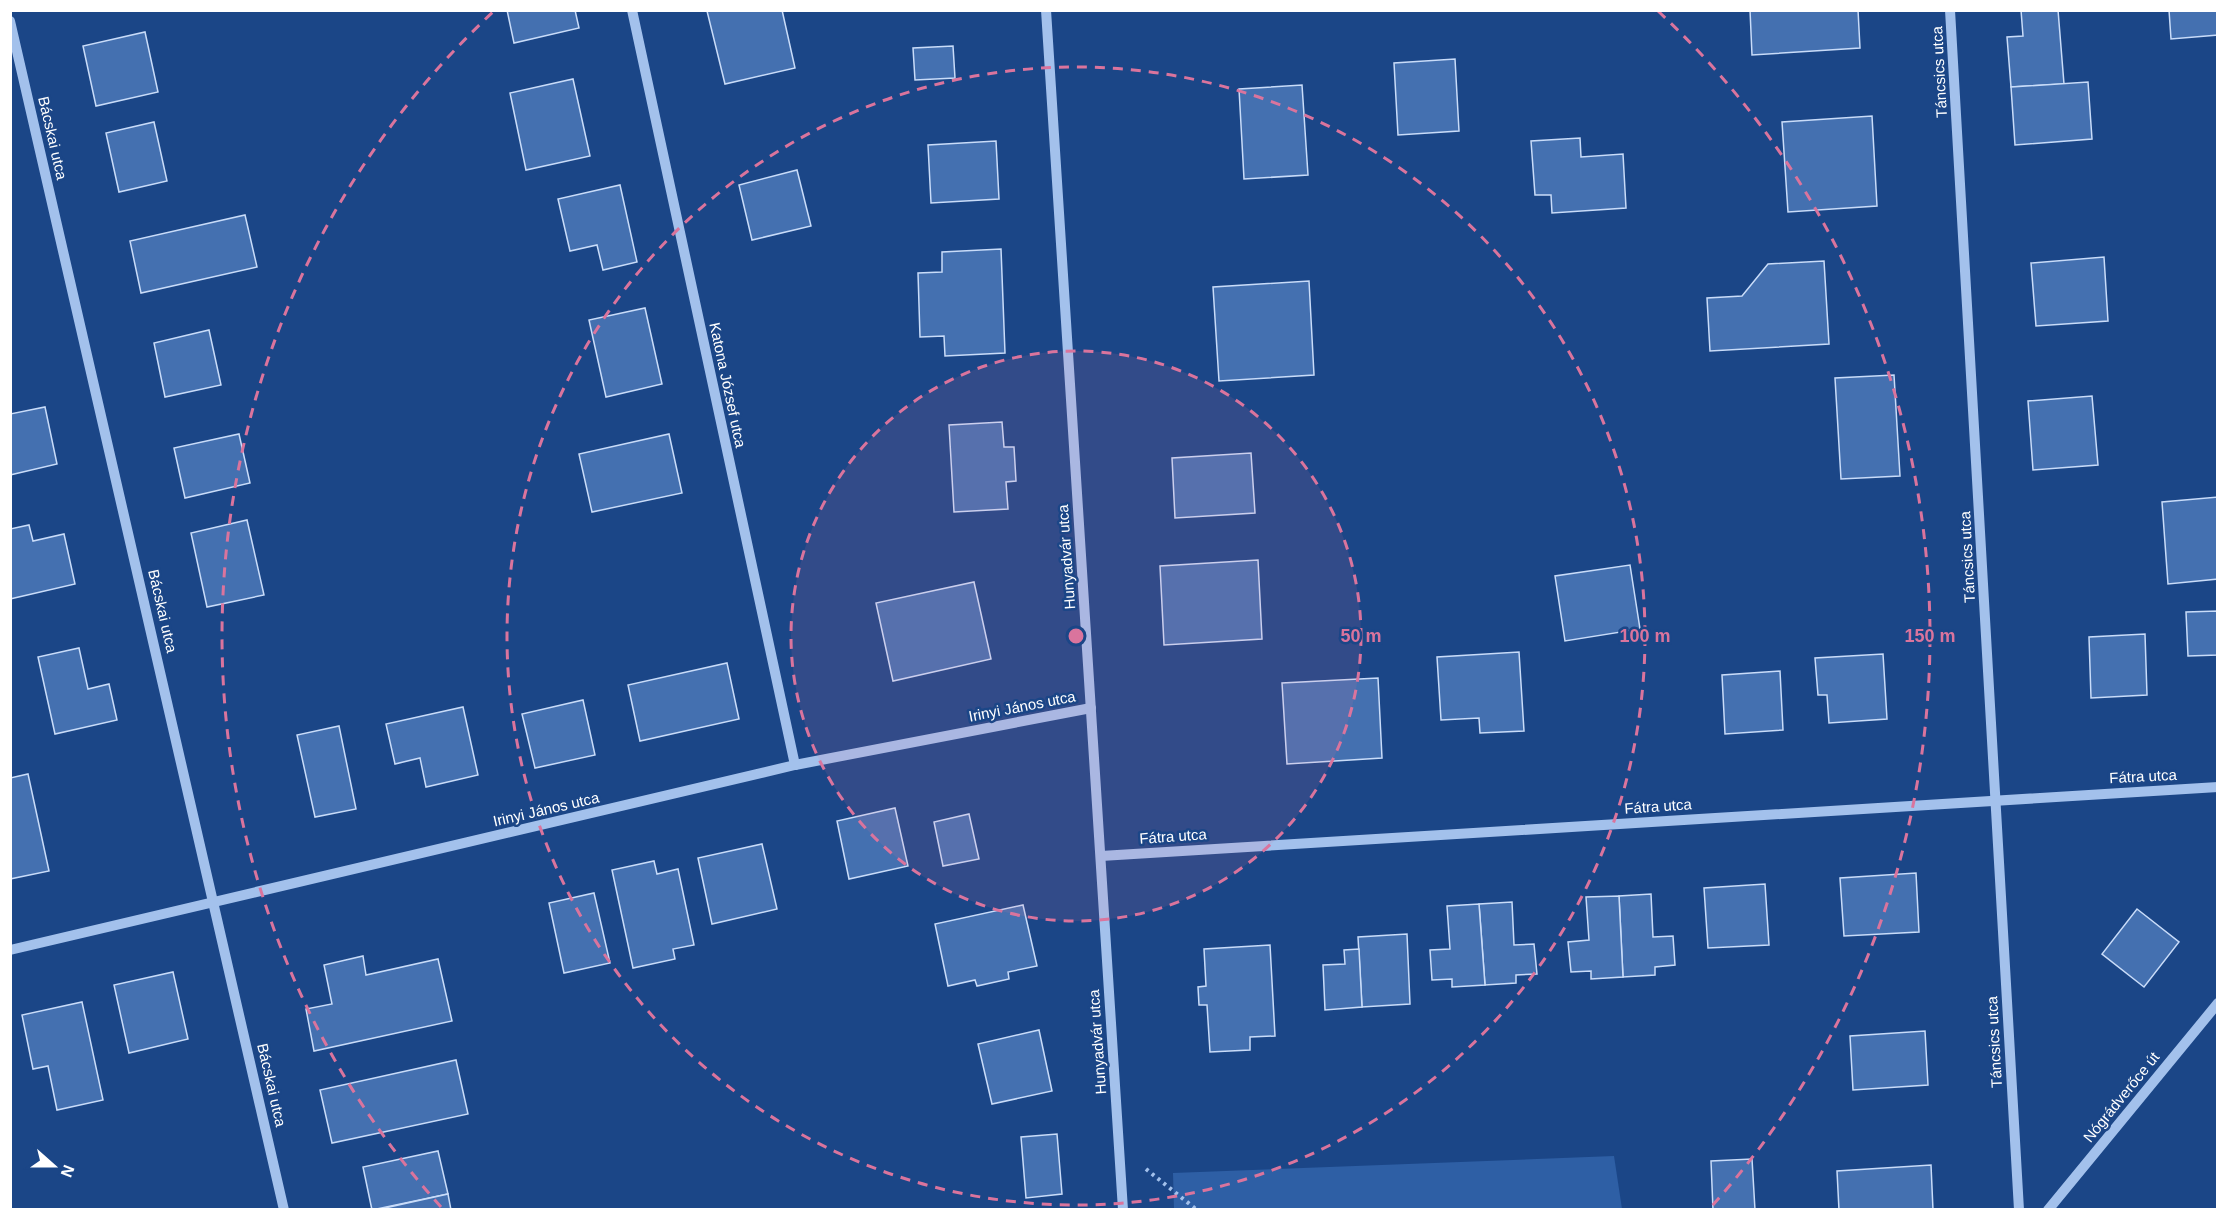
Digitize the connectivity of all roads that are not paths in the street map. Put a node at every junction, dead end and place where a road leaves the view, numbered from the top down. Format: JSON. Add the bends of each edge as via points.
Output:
{"nodes":[{"id":1,"x":632,"y":10,"type":"edge"},
{"id":2,"x":1046,"y":10,"type":"edge"},
{"id":3,"x":1950,"y":10,"type":"edge"},
{"id":4,"x":10,"y":21,"type":"edge"},
{"id":5,"x":1091,"y":708,"type":"junction"},
{"id":6,"x":795,"y":765,"type":"junction"},
{"id":7,"x":2217,"y":787,"type":"edge"},
{"id":8,"x":1996,"y":800,"type":"junction"},
{"id":9,"x":1101,"y":856,"type":"junction"},
{"id":10,"x":215,"y":903,"type":"junction"},
{"id":11,"x":10,"y":950,"type":"edge"},
{"id":12,"x":2217,"y":1003,"type":"edge"},
{"id":13,"x":284,"y":1209,"type":"edge"},
{"id":14,"x":1123,"y":1209,"type":"edge"},
{"id":15,"x":2019,"y":1209,"type":"edge"},
{"id":16,"x":2048,"y":1209,"type":"edge"}],
"edges":[{"from":1,"to":6,"type":"street","name":"Katona József utca"},
{"from":2,"to":5,"type":"street","name":"Hunyadvár utca"},
{"from":3,"to":8,"type":"street","name":"Táncsics utca"},
{"from":4,"to":10,"type":"street","name":"Bácskai utca"},
{"from":5,"to":6,"type":"street","name":"Irinyi János utca"},
{"from":5,"to":9,"type":"street","name":"Hunyadvár utca"},
{"from":6,"to":10,"type":"street","name":"Irinyi János utca"},
{"from":7,"to":8,"type":"street","name":"Fátra utca"},
{"from":8,"to":9,"type":"street","name":"Fátra utca"},
{"from":8,"to":15,"type":"street","name":"Táncsics utca"},
{"from":9,"to":14,"type":"street","name":"Hunyadvár utca"},
{"from":10,"to":11,"type":"street","name":"Irinyi János utca"},
{"from":10,"to":13,"type":"street","name":"Bácskai utca"},
{"from":12,"to":16,"type":"street","name":"Nógrádverőce út"}]}
